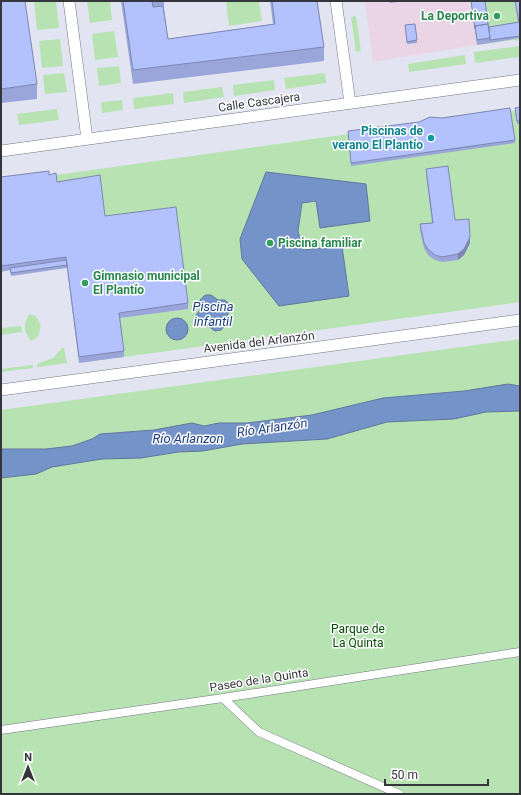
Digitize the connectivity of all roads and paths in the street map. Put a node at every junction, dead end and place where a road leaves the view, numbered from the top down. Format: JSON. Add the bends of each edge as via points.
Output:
{"nodes":[{"id":1,"x":69,"y":1,"type":"edge"},
{"id":2,"x":336,"y":1,"type":"edge"},
{"id":3,"x":520,"y":80,"type":"edge"},
{"id":4,"x":350,"y":103,"type":"junction"},
{"id":5,"x":87,"y":139,"type":"junction"},
{"id":6,"x":1,"y":151,"type":"edge"},
{"id":7,"x":520,"y":320,"type":"edge"},
{"id":8,"x":1,"y":390,"type":"edge"},
{"id":9,"x":520,"y":652,"type":"edge"},
{"id":10,"x":223,"y":698,"type":"junction"},
{"id":11,"x":1,"y":730,"type":"edge"},
{"id":12,"x":399,"y":794,"type":"edge"}],
"edges":[{"from":1,"to":5,"type":"street"},
{"from":2,"to":4,"type":"street"},
{"from":3,"to":4,"type":"street","name":"Calle Cascajera"},
{"from":4,"to":5,"type":"street","name":"Calle Cascajera"},
{"from":5,"to":6,"type":"street","name":"Calle Cascajera"},
{"from":7,"to":8,"type":"street","name":"Avenida del Arlanzón"},
{"from":9,"to":10,"type":"street","name":"Paseo de la Quinta"},
{"from":10,"to":11,"type":"street","name":"Paseo de la Quinta"},
{"from":10,"to":12,"type":"street","via":[[259,732]]}]}
